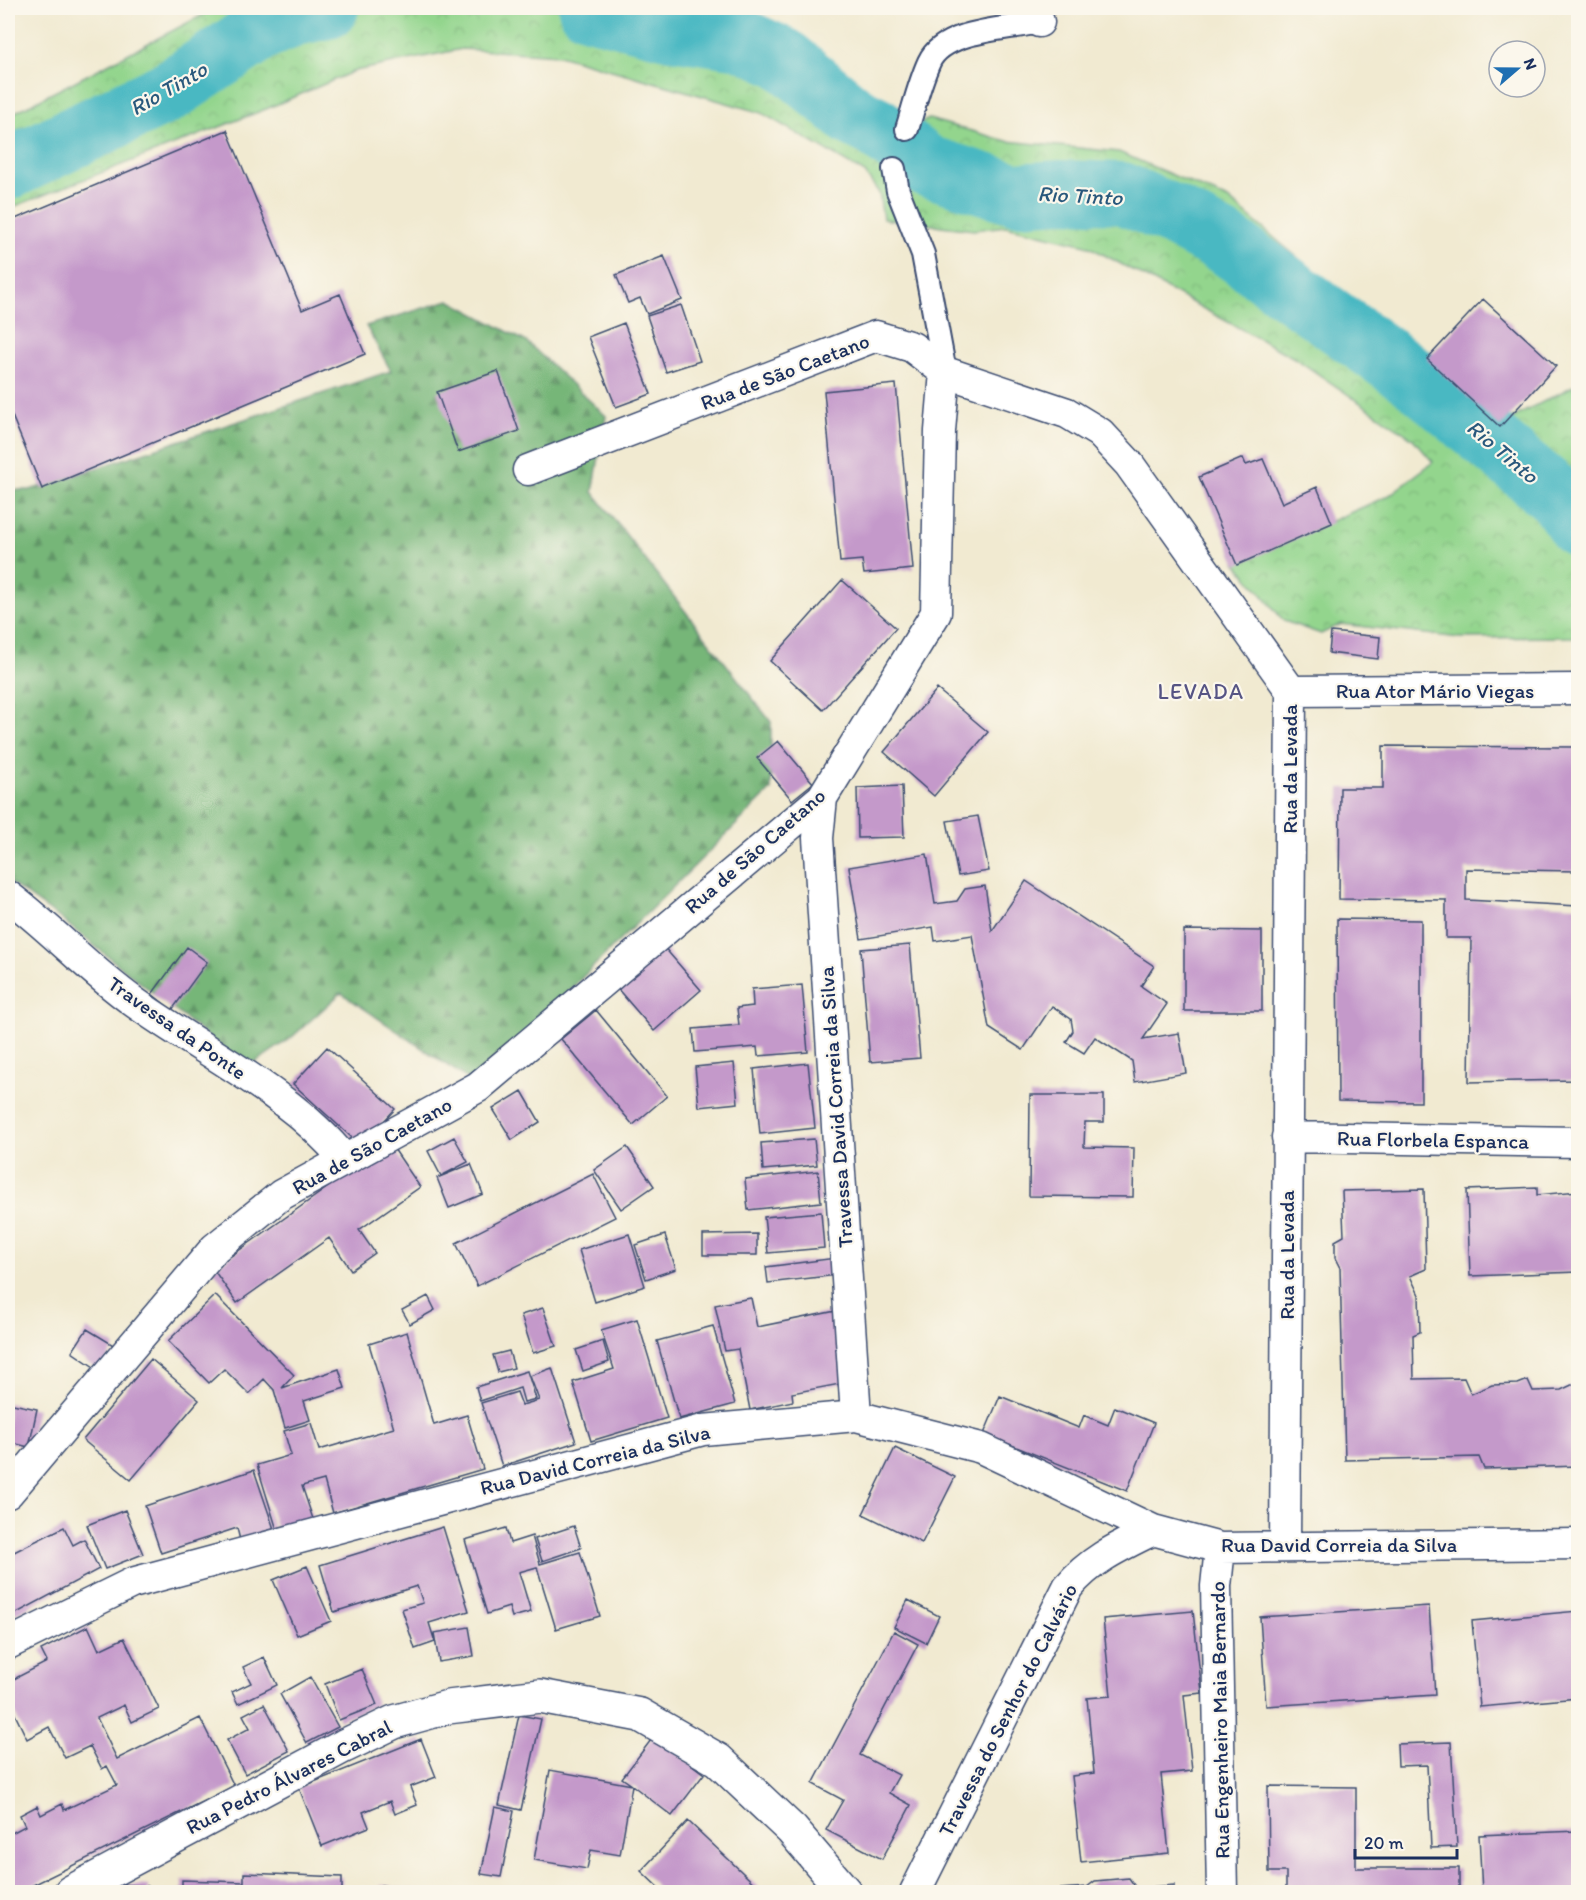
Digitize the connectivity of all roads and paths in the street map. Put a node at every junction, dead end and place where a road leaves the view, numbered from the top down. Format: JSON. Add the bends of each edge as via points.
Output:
{"nodes":[{"id":1,"x":1037,"y":15,"type":"edge"},
{"id":2,"x":907,"y":129,"type":"dead end"},
{"id":3,"x":894,"y":169,"type":"dead end"},
{"id":4,"x":945,"y":372,"type":"junction"},
{"id":5,"x":528,"y":470,"type":"dead end"},
{"id":6,"x":1578,"y":689,"type":"edge"},
{"id":7,"x":1291,"y":691,"type":"junction"},
{"id":8,"x":822,"y":798,"type":"junction"},
{"id":9,"x":8,"y":896,"type":"edge"},
{"id":10,"x":1287,"y":1137,"type":"junction"},
{"id":11,"x":1578,"y":1142,"type":"edge"},
{"id":12,"x":345,"y":1160,"type":"junction"},
{"id":13,"x":856,"y":1416,"type":"junction"},
{"id":14,"x":10,"y":1486,"type":"edge"},
{"id":15,"x":1153,"y":1530,"type":"junction"},
{"id":16,"x":1578,"y":1544,"type":"edge"},
{"id":17,"x":1285,"y":1546,"type":"junction"},
{"id":18,"x":1220,"y":1548,"type":"junction"},
{"id":19,"x":8,"y":1644,"type":"edge"},
{"id":20,"x":71,"y":1893,"type":"edge"},
{"id":21,"x":845,"y":1893,"type":"edge"},
{"id":22,"x":915,"y":1893,"type":"edge"},
{"id":23,"x":1222,"y":1893,"type":"edge"}],
"edges":[{"from":1,"to":2,"type":"street","via":[[956,38],[940,47],[929,61]]},
{"from":3,"to":4,"type":"street","via":[[898,191],[923,254]]},
{"from":4,"to":5,"type":"street","name":"Rua de São Caetano","via":[[912,347],[876,336]]},
{"from":4,"to":7,"type":"street","name":"Rua da Levada","via":[[1066,413],[1100,433],[1129,464]]},
{"from":4,"to":8,"type":"street","name":"Rua de São Caetano","via":[[936,613]]},
{"from":6,"to":7,"type":"street","name":"Rua Ator Mário Viegas"},
{"from":7,"to":10,"type":"street","name":"Rua da Levada"},
{"from":8,"to":12,"type":"street","name":"Rua de São Caetano","via":[[478,1087]]},
{"from":8,"to":13,"type":"street","name":"Travessa David Correia da Silva","via":[[818,837]]},
{"from":9,"to":12,"type":"street","name":"Travessa da Ponte","via":[[132,1000],[283,1100],[328,1139]]},
{"from":10,"to":11,"type":"street","name":"Rua Florbela Espanca"},
{"from":10,"to":17,"type":"street","name":"Rua da Levada"},
{"from":12,"to":14,"type":"street","name":"Rua de São Caetano","via":[[282,1195],[215,1248]]},
{"from":13,"to":15,"type":"street","name":"Rua David Correia da Silva","via":[[981,1448]]},
{"from":13,"to":19,"type":"street","name":"Rua David Correia da Silva","via":[[703,1430],[132,1583]]},
{"from":15,"to":18,"type":"street","name":"Rua David Correia da Silva"},
{"from":15,"to":22,"type":"street","name":"Travessa do Senhor do Calvário","via":[[1101,1556],[1068,1587]]},
{"from":16,"to":17,"type":"street","name":"Rua David Correia da Silva"},
{"from":17,"to":18,"type":"street","name":"Rua David Correia da Silva"},
{"from":18,"to":23,"type":"street","name":"Rua Engenheiro Maia Bernardo","via":[[1216,1586]]},
{"from":20,"to":21,"type":"main road","name":"Rua Pedro Álvares Cabral","via":[[394,1722],[448,1707],[540,1696],[640,1715],[718,1760],[792,1830]]}]}
